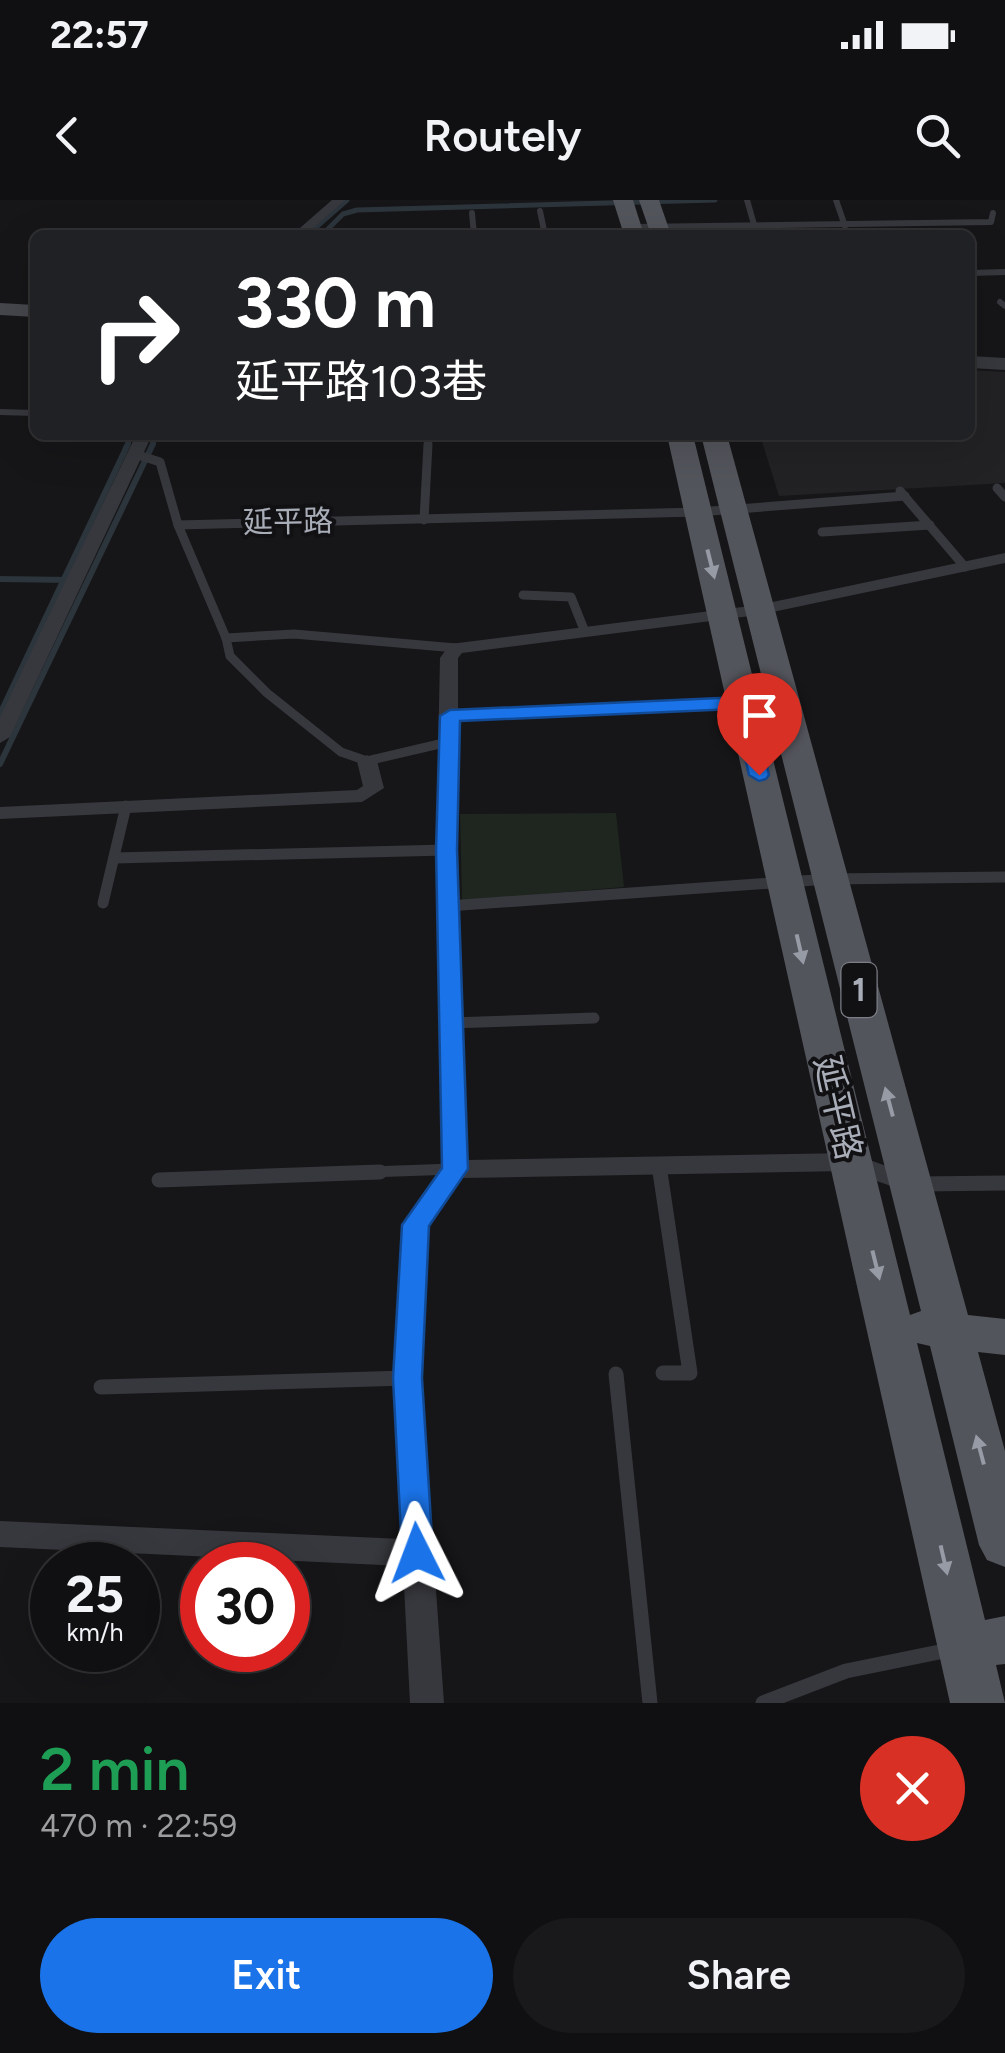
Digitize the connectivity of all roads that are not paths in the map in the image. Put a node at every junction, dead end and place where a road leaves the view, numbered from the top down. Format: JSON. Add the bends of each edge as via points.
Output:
{"nodes":[{"id":1,"x":339,"y":200,"type":"edge"},
{"id":2,"x":623,"y":200,"type":"edge"},
{"id":3,"x":649,"y":200,"type":"edge"},
{"id":4,"x":746,"y":200,"type":"edge"},
{"id":5,"x":836,"y":200,"type":"edge"},
{"id":6,"x":540,"y":211,"type":"dead end"},
{"id":7,"x":472,"y":213,"type":"dead end"},
{"id":8,"x":993,"y":213,"type":"dead end"},
{"id":9,"x":961,"y":223,"type":"junction"},
{"id":10,"x":889,"y":225,"type":"junction"},
{"id":11,"x":846,"y":226,"type":"junction"},
{"id":12,"x":863,"y":226,"type":"junction"},
{"id":13,"x":304,"y":230,"type":"edge"},
{"id":14,"x":474,"y":230,"type":"edge"},
{"id":15,"x":545,"y":230,"type":"edge"},
{"id":16,"x":633,"y":230,"type":"edge"},
{"id":17,"x":661,"y":230,"type":"edge"},
{"id":18,"x":756,"y":230,"type":"edge"},
{"id":19,"x":774,"y":230,"type":"edge"},
{"id":20,"x":865,"y":230,"type":"edge"},
{"id":21,"x":892,"y":230,"type":"edge"},
{"id":22,"x":965,"y":230,"type":"edge"},
{"id":23,"x":1005,"y":272,"type":"edge"},
{"id":24,"x":975,"y":273,"type":"edge"},
{"id":25,"x":30,"y":311,"type":"edge"},
{"id":26,"x":1,"y":312,"type":"edge"},
{"id":27,"x":975,"y":362,"type":"edge"},
{"id":28,"x":1005,"y":364,"type":"edge"},
{"id":29,"x":0,"y":412,"type":"edge"},
{"id":30,"x":30,"y":413,"type":"edge"},
{"id":31,"x":142,"y":440,"type":"edge"},
{"id":32,"x":429,"y":440,"type":"edge"},
{"id":33,"x":682,"y":440,"type":"edge"},
{"id":34,"x":714,"y":440,"type":"edge"},
{"id":35,"x":135,"y":454,"type":"junction"},
{"id":36,"x":997,"y":488,"type":"dead end"},
{"id":37,"x":1005,"y":498,"type":"edge"},
{"id":38,"x":716,"y":511,"type":"junction"},
{"id":39,"x":424,"y":520,"type":"junction"},
{"id":40,"x":178,"y":525,"type":"junction"},
{"id":41,"x":930,"y":526,"type":"junction"},
{"id":42,"x":822,"y":532,"type":"dead end"},
{"id":43,"x":1005,"y":558,"type":"edge"},
{"id":44,"x":965,"y":567,"type":"junction"},
{"id":45,"x":523,"y":596,"type":"dead end"},
{"id":46,"x":741,"y":612,"type":"junction"},
{"id":47,"x":585,"y":632,"type":"junction"},
{"id":48,"x":226,"y":638,"type":"junction"},
{"id":49,"x":456,"y":648,"type":"junction"},
{"id":50,"x":742,"y":703,"type":"junction"},
{"id":51,"x":450,"y":716,"type":"junction"},
{"id":52,"x":0,"y":737,"type":"edge"},
{"id":53,"x":448,"y":742,"type":"junction"},
{"id":54,"x":367,"y":761,"type":"junction"},
{"id":55,"x":126,"y":806,"type":"junction"},
{"id":56,"x":0,"y":813,"type":"edge"},
{"id":57,"x":447,"y":850,"type":"junction"},
{"id":58,"x":114,"y":858,"type":"junction"},
{"id":59,"x":1005,"y":877,"type":"edge"},
{"id":60,"x":829,"y":880,"type":"junction"},
{"id":61,"x":785,"y":882,"type":"junction"},
{"id":62,"x":103,"y":903,"type":"dead end"},
{"id":63,"x":448,"y":906,"type":"junction"},
{"id":64,"x":594,"y":1018,"type":"dead end"},
{"id":65,"x":451,"y":1024,"type":"junction"},
{"id":66,"x":850,"y":1162,"type":"junction"},
{"id":67,"x":659,"y":1165,"type":"junction"},
{"id":68,"x":455,"y":1169,"type":"junction"},
{"id":69,"x":159,"y":1180,"type":"dead end"},
{"id":70,"x":1005,"y":1183,"type":"edge"},
{"id":71,"x":910,"y":1184,"type":"junction"},
{"id":72,"x":892,"y":1328,"type":"junction"},
{"id":73,"x":948,"y":1328,"type":"junction"},
{"id":74,"x":1005,"y":1338,"type":"edge"},
{"id":75,"x":663,"y":1373,"type":"dead end"},
{"id":76,"x":616,"y":1374,"type":"dead end"},
{"id":77,"x":407,"y":1378,"type":"junction"},
{"id":78,"x":101,"y":1387,"type":"dead end"},
{"id":79,"x":0,"y":1534,"type":"edge"},
{"id":80,"x":1005,"y":1545,"type":"edge"},
{"id":81,"x":417,"y":1553,"type":"junction"},
{"id":82,"x":984,"y":1644,"type":"edge"},
{"id":83,"x":427,"y":1703,"type":"edge"},
{"id":84,"x":650,"y":1703,"type":"edge"},
{"id":85,"x":763,"y":1703,"type":"edge"},
{"id":86,"x":978,"y":1703,"type":"edge"}],
"edges":[{"from":1,"to":13,"type":"street"},
{"from":2,"to":16,"type":"main road"},
{"from":3,"to":17,"type":"main road"},
{"from":4,"to":18,"type":"lane"},
{"from":5,"to":11,"type":"lane"},
{"from":6,"to":15,"type":"lane"},
{"from":7,"to":14,"type":"lane"},
{"from":8,"to":9,"type":"lane","via":[[991,222]]},
{"from":9,"to":10,"type":"lane"},
{"from":9,"to":22,"type":"lane"},
{"from":10,"to":12,"type":"lane"},
{"from":10,"to":21,"type":"lane"},
{"from":11,"to":12,"type":"lane"},
{"from":11,"to":19,"type":"lane"},
{"from":12,"to":20,"type":"lane"},
{"from":23,"to":24,"type":"lane"},
{"from":25,"to":26,"type":"main road"},
{"from":27,"to":28,"type":"street"},
{"from":29,"to":30,"type":"lane"},
{"from":31,"to":35,"type":"street"},
{"from":32,"to":39,"type":"lane"},
{"from":33,"to":38,"type":"main road","name":"延平路","number":"1"},
{"from":34,"to":38,"type":"main road","name":"延平路","number":"1"},
{"from":35,"to":40,"type":"lane","via":[[160,462]]},
{"from":35,"to":52,"type":"street"},
{"from":36,"to":37,"type":"lane"},
{"from":38,"to":39,"type":"lane","name":"延平路"},
{"from":38,"to":41,"type":"lane","name":"延平路","via":[[902,494]]},
{"from":38,"to":46,"type":"main road","name":"延平路","number":"1"},
{"from":39,"to":40,"type":"lane","name":"延平路"},
{"from":40,"to":48,"type":"lane"},
{"from":41,"to":42,"type":"lane"},
{"from":41,"to":44,"type":"lane"},
{"from":43,"to":44,"type":"street"},
{"from":44,"to":46,"type":"street"},
{"from":45,"to":47,"type":"lane","via":[[572,597]]},
{"from":46,"to":47,"type":"street"},
{"from":46,"to":50,"type":"main road","name":"延平路","number":"1"},
{"from":46,"to":60,"type":"main road","name":"延平路","number":"1"},
{"from":47,"to":49,"type":"street"},
{"from":48,"to":49,"type":"lane","via":[[294,634]]},
{"from":48,"to":54,"type":"lane","via":[[230,656],[267,693],[341,752]]},
{"from":49,"to":51,"type":"street","via":[[449,658]]},
{"from":50,"to":51,"type":"lane"},
{"from":50,"to":61,"type":"main road","name":"延平路","number":"1"},
{"from":51,"to":53,"type":"street"},
{"from":53,"to":54,"type":"lane"},
{"from":53,"to":57,"type":"street"},
{"from":54,"to":55,"type":"street","via":[[374,788],[362,796]]},
{"from":55,"to":56,"type":"street"},
{"from":55,"to":58,"type":"lane"},
{"from":57,"to":58,"type":"lane"},
{"from":57,"to":63,"type":"street"},
{"from":58,"to":62,"type":"lane"},
{"from":59,"to":60,"type":"lane"},
{"from":60,"to":61,"type":"lane"},
{"from":71,"to":60,"type":"main road","name":"延平路","number":"1","one_way":true},
{"from":61,"to":63,"type":"lane"},
{"from":61,"to":66,"type":"main road","name":"延平路","number":"1","one_way":true},
{"from":63,"to":65,"type":"street"},
{"from":64,"to":65,"type":"lane"},
{"from":65,"to":68,"type":"street"},
{"from":66,"to":67,"type":"street"},
{"from":66,"to":71,"type":"street"},
{"from":66,"to":72,"type":"main road","name":"延平路","number":"1","one_way":true},
{"from":67,"to":68,"type":"street"},
{"from":67,"to":75,"type":"lane","via":[[690,1373]]},
{"from":68,"to":69,"type":"lane"},
{"from":68,"to":77,"type":"street","via":[[416,1225]]},
{"from":70,"to":71,"type":"lane"},
{"from":71,"to":73,"type":"main road","name":"延平路","number":"1"},
{"from":72,"to":73,"type":"main road"},
{"from":72,"to":82,"type":"main road","name":"延平路","number":"1","one_way":true},
{"from":73,"to":74,"type":"main road"},
{"from":80,"to":73,"type":"main road","name":"延平路","number":"1","one_way":true},
{"from":76,"to":84,"type":"lane"},
{"from":77,"to":78,"type":"lane"},
{"from":77,"to":81,"type":"street"},
{"from":79,"to":81,"type":"street"},
{"from":81,"to":83,"type":"street"},
{"from":82,"to":85,"type":"lane","via":[[846,1671]]},
{"from":82,"to":86,"type":"main road","name":"延平路","number":"1"}]}
